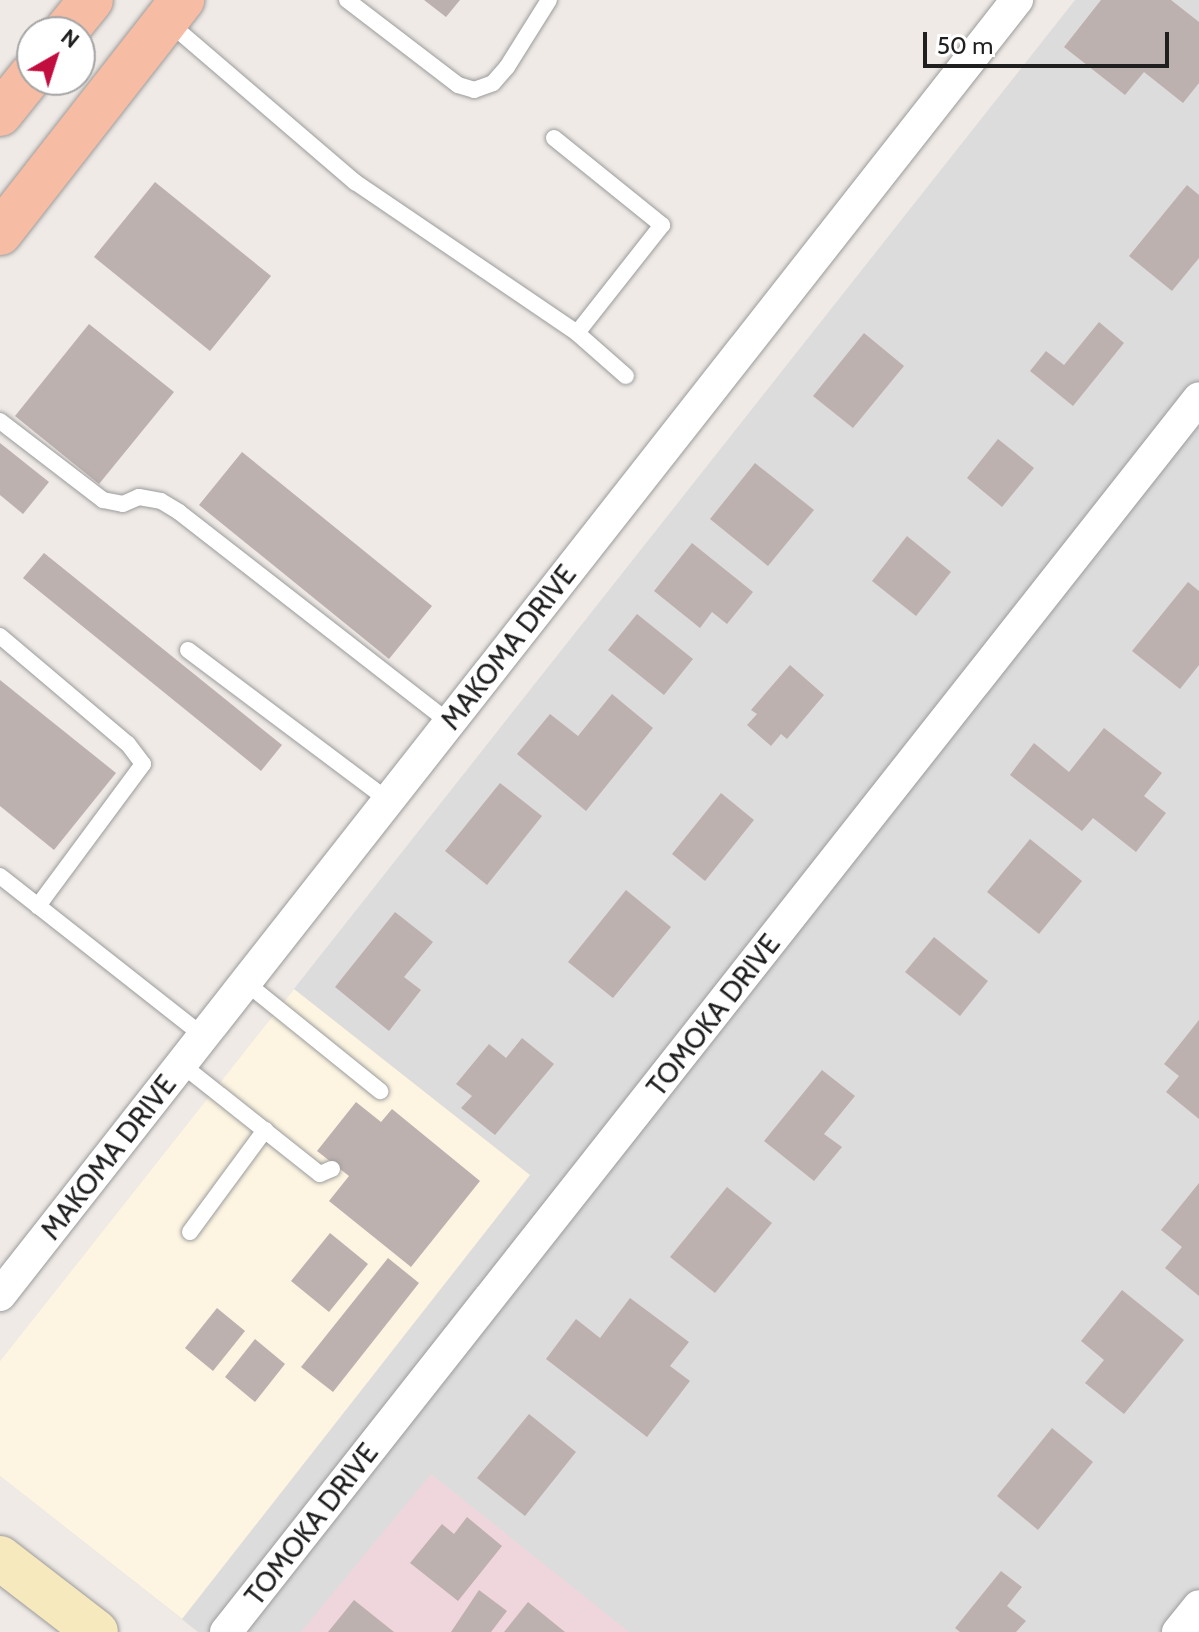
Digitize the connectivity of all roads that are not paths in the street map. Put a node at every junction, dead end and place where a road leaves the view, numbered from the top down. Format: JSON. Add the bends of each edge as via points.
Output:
{"nodes":[{"id":1,"x":91,"y":0,"type":"edge"},
{"id":2,"x":347,"y":0,"type":"edge"},
{"id":3,"x":549,"y":0,"type":"edge"},
{"id":4,"x":1017,"y":0,"type":"edge"},
{"id":5,"x":174,"y":10,"type":"edge"},
{"id":6,"x":78,"y":16,"type":"edge"},
{"id":7,"x":16,"y":94,"type":"edge"},
{"id":8,"x":0,"y":114,"type":"edge"},
{"id":9,"x":554,"y":138,"type":"dead end"},
{"id":10,"x":0,"y":233,"type":"edge"},
{"id":11,"x":577,"y":333,"type":"junction"},
{"id":12,"x":626,"y":376,"type":"dead end"},
{"id":13,"x":1199,"y":398,"type":"edge"},
{"id":14,"x":0,"y":421,"type":"edge"},
{"id":15,"x":0,"y":636,"type":"edge"},
{"id":16,"x":188,"y":650,"type":"dead end"},
{"id":17,"x":449,"y":722,"type":"junction"},
{"id":18,"x":388,"y":800,"type":"junction"},
{"id":19,"x":0,"y":876,"type":"edge"},
{"id":20,"x":38,"y":906,"type":"junction"},
{"id":21,"x":245,"y":982,"type":"junction"},
{"id":22,"x":203,"y":1036,"type":"junction"},
{"id":23,"x":181,"y":1064,"type":"junction"},
{"id":24,"x":380,"y":1091,"type":"dead end"},
{"id":25,"x":265,"y":1130,"type":"junction"},
{"id":26,"x":332,"y":1169,"type":"dead end"},
{"id":27,"x":190,"y":1232,"type":"dead end"},
{"id":28,"x":0,"y":1295,"type":"edge"},
{"id":29,"x":0,"y":1558,"type":"edge"},
{"id":30,"x":1199,"y":1606,"type":"edge"},
{"id":31,"x":96,"y":1632,"type":"edge"},
{"id":32,"x":226,"y":1632,"type":"edge"},
{"id":33,"x":1178,"y":1632,"type":"edge"}],
"edges":[{"from":1,"to":6,"type":"main road"},
{"from":2,"to":3,"type":"lane","via":[[458,85],[474,90],[493,83],[507,67]]},
{"from":4,"to":17,"type":"street","name":"MAKOMA DRIVE"},
{"from":5,"to":10,"type":"main road"},
{"from":5,"to":11,"type":"lane","via":[[355,182]]},
{"from":7,"to":8,"type":"main road"},
{"from":9,"to":11,"type":"lane","via":[[662,225]]},
{"from":11,"to":12,"type":"lane"},
{"from":13,"to":32,"type":"street","name":"TOMOKA DRIVE"},
{"from":14,"to":17,"type":"lane","via":[[103,500],[123,504],[139,497],[179,512]]},
{"from":15,"to":20,"type":"lane","via":[[128,744],[143,764]]},
{"from":16,"to":18,"type":"lane"},
{"from":17,"to":18,"type":"street","name":"MAKOMA DRIVE"},
{"from":18,"to":21,"type":"street","name":"MAKOMA DRIVE"},
{"from":19,"to":20,"type":"lane"},
{"from":20,"to":22,"type":"lane"},
{"from":21,"to":22,"type":"street","name":"MAKOMA DRIVE"},
{"from":21,"to":24,"type":"lane"},
{"from":22,"to":23,"type":"street","name":"MAKOMA DRIVE"},
{"from":23,"to":25,"type":"lane"},
{"from":23,"to":28,"type":"street","name":"MAKOMA DRIVE"},
{"from":25,"to":26,"type":"lane","via":[[320,1174]]},
{"from":25,"to":27,"type":"lane"},
{"from":29,"to":31,"type":"main road"},
{"from":30,"to":33,"type":"street"}]}
